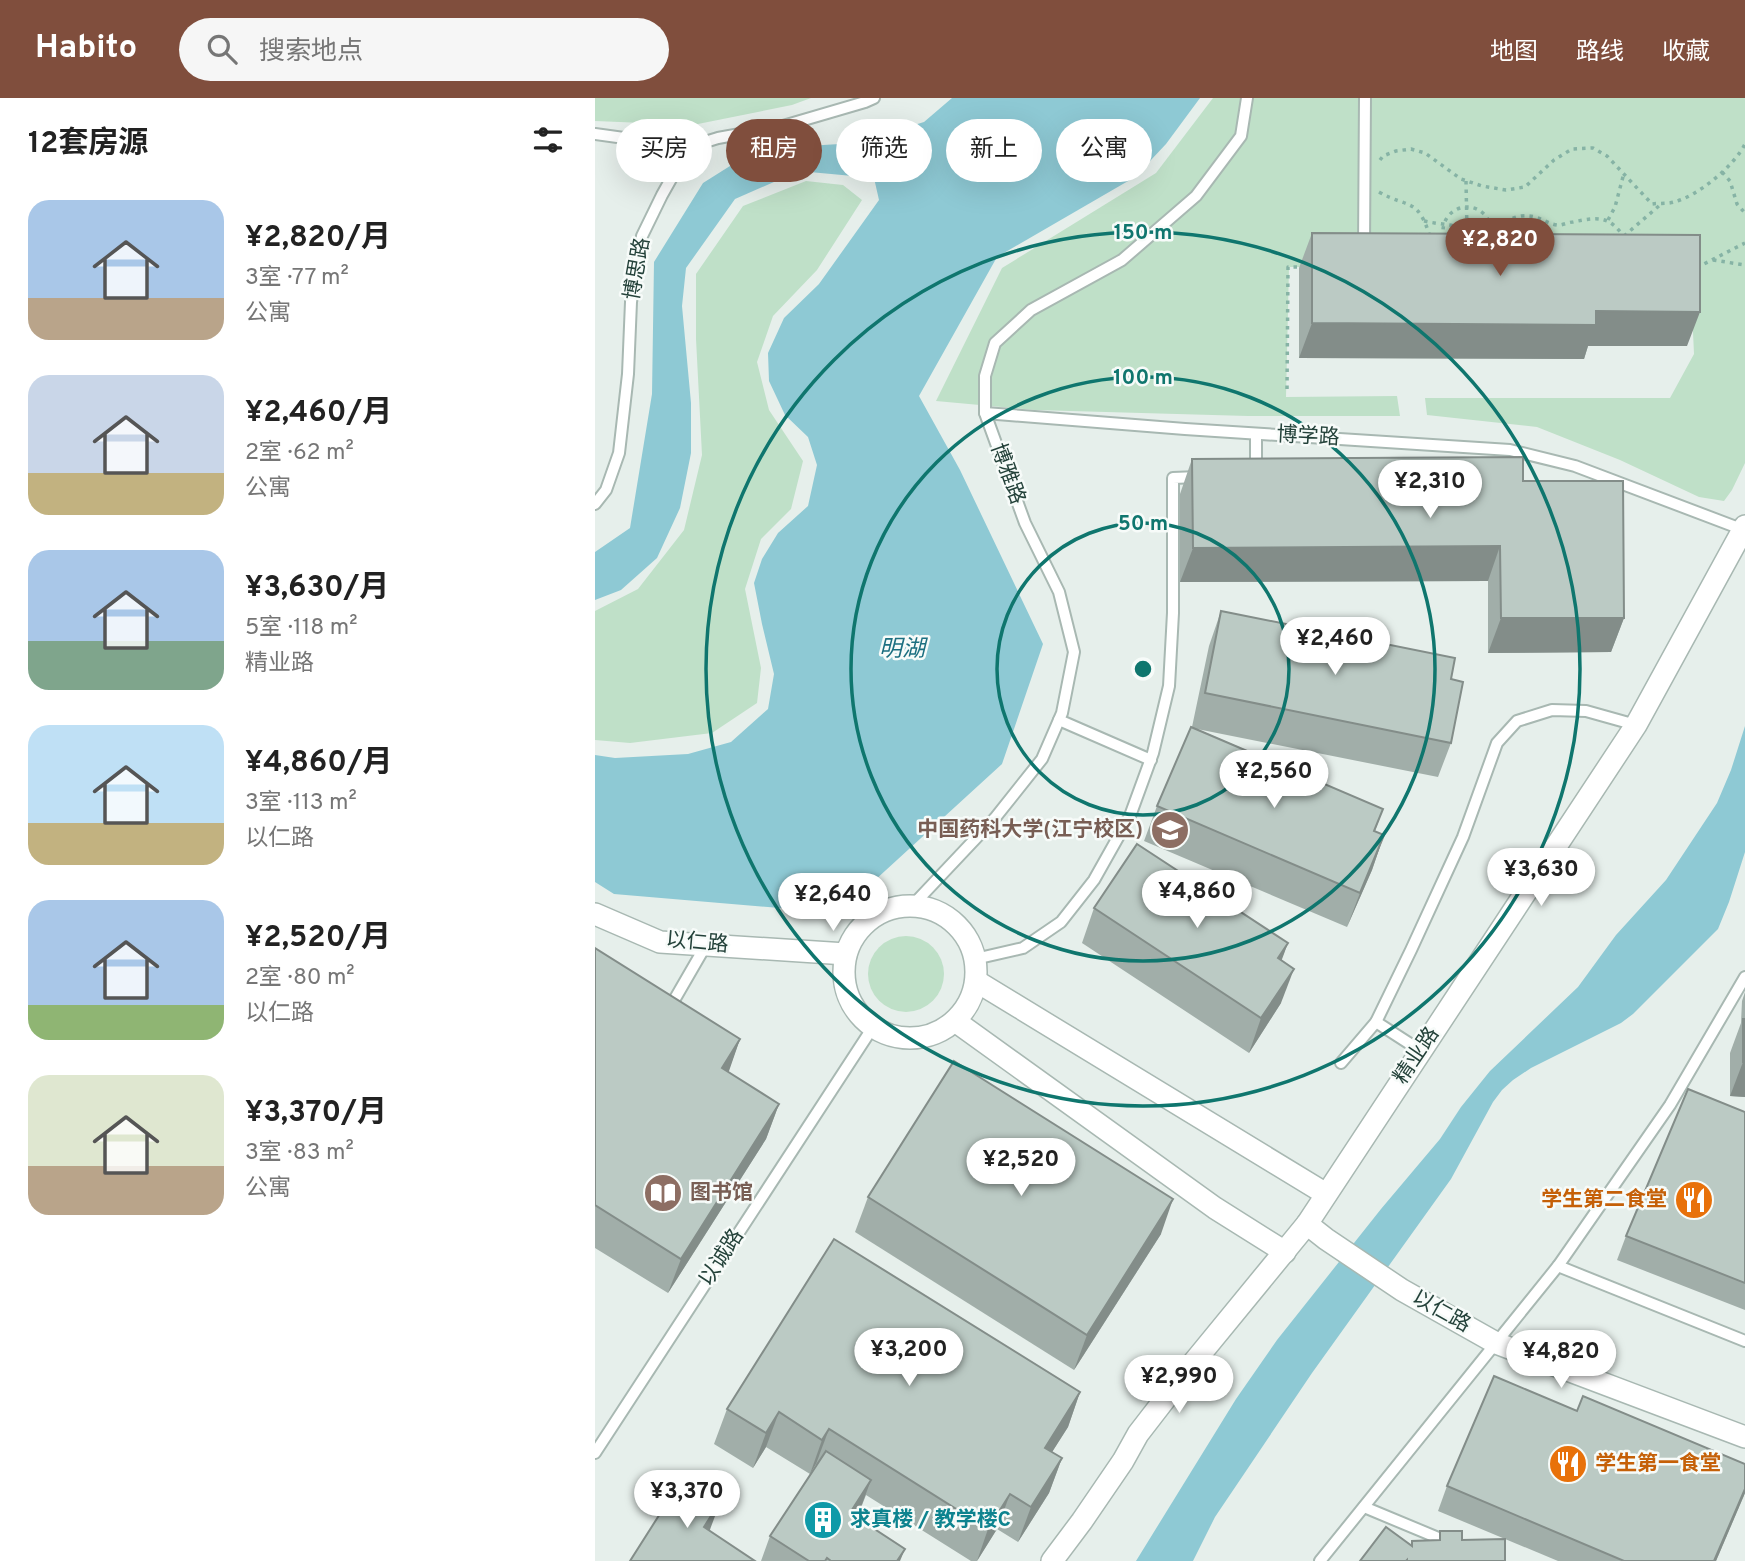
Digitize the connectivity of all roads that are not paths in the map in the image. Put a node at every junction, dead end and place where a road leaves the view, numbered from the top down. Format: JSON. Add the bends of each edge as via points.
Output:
{"nodes":[{"id":1,"x":874,"y":98,"type":"edge"},
{"id":2,"x":1247,"y":98,"type":"edge"},
{"id":3,"x":1365,"y":98,"type":"edge"},
{"id":4,"x":595,"y":134,"type":"edge"},
{"id":5,"x":616,"y":137,"type":"edge"},
{"id":6,"x":712,"y":140,"type":"edge"},
{"id":7,"x":669,"y":182,"type":"edge"},
{"id":8,"x":1364,"y":263,"type":"edge"},
{"id":9,"x":985,"y":413,"type":"junction"},
{"id":10,"x":1257,"y":434,"type":"junction"},
{"id":11,"x":1256,"y":476,"type":"junction"},
{"id":12,"x":1270,"y":476,"type":"edge"},
{"id":13,"x":1214,"y":477,"type":"edge"},
{"id":14,"x":1242,"y":477,"type":"edge"},
{"id":15,"x":595,"y":503,"type":"edge"},
{"id":16,"x":1744,"y":528,"type":"edge"},
{"id":17,"x":1059,"y":720,"type":"junction"},
{"id":18,"x":1636,"y":725,"type":"junction"},
{"id":19,"x":1151,"y":760,"type":"junction"},
{"id":20,"x":912,"y":906,"type":"junction"},
{"id":21,"x":595,"y":914,"type":"edge"},
{"id":22,"x":706,"y":944,"type":"junction"},
{"id":23,"x":846,"y":954,"type":"junction"},
{"id":24,"x":975,"y":959,"type":"junction"},
{"id":25,"x":1745,"y":978,"type":"edge"},
{"id":26,"x":976,"y":981,"type":"junction"},
{"id":27,"x":664,"y":1017,"type":"edge"},
{"id":28,"x":955,"y":1020,"type":"junction"},
{"id":29,"x":1376,"y":1022,"type":"junction"},
{"id":30,"x":873,"y":1027,"type":"junction"},
{"id":31,"x":1420,"y":1051,"type":"junction"},
{"id":32,"x":1341,"y":1063,"type":"dead end"},
{"id":33,"x":1670,"y":1105,"type":"junction"},
{"id":34,"x":1682,"y":1110,"type":"edge"},
{"id":35,"x":1326,"y":1194,"type":"junction"},
{"id":36,"x":1307,"y":1224,"type":"junction"},
{"id":37,"x":1285,"y":1252,"type":"junction"},
{"id":38,"x":1558,"y":1266,"type":"junction"},
{"id":39,"x":1745,"y":1341,"type":"edge"},
{"id":40,"x":1496,"y":1343,"type":"junction"},
{"id":41,"x":1745,"y":1437,"type":"edge"},
{"id":42,"x":595,"y":1453,"type":"edge"},
{"id":43,"x":1364,"y":1507,"type":"junction"},
{"id":44,"x":1459,"y":1546,"type":"edge"},
{"id":45,"x":1052,"y":1561,"type":"edge"},
{"id":46,"x":1320,"y":1561,"type":"edge"}],
"edges":[{"from":1,"to":6,"type":"lane","via":[[783,126]]},
{"from":2,"to":9,"type":"lane","name":"博雅路","via":[[1241,136],[1196,196],[1122,260],[1031,310],[995,343],[985,376]]},
{"from":3,"to":8,"type":"lane"},
{"from":4,"to":5,"type":"lane"},
{"from":7,"to":15,"type":"lane","name":"博思路","via":[[642,236],[631,302],[619,453],[606,490]]},
{"from":9,"to":10,"type":"lane","name":"博学路"},
{"from":9,"to":17,"type":"lane","name":"博雅路","via":[[1025,523],[1059,592],[1074,652]]},
{"from":10,"to":11,"type":"lane"},
{"from":10,"to":16,"type":"lane","name":"博学路","via":[[1437,449],[1510,450],[1575,466]]},
{"from":11,"to":12,"type":"lane"},
{"from":11,"to":14,"type":"lane"},
{"from":13,"to":19,"type":"lane","via":[[1173,478],[1169,686]]},
{"from":16,"to":18,"type":"street","name":"精业路"},
{"from":17,"to":19,"type":"lane"},
{"from":17,"to":20,"type":"lane","name":"博雅路","via":[[1042,759],[995,818]]},
{"from":18,"to":29,"type":"lane","via":[[1586,711],[1552,709],[1517,721],[1497,743],[1463,837]]},
{"from":18,"to":31,"type":"street","name":"精业路"},
{"from":19,"to":24,"type":"lane","via":[[1130,816],[1094,880],[1061,922],[1023,948]]},
{"from":20,"to":23,"type":"street","via":[[871,919]]},
{"from":20,"to":24,"type":"street","via":[[953,922],[967,938]]},
{"from":21,"to":22,"type":"street","name":"以仁路","via":[[660,942]]},
{"from":22,"to":23,"type":"street","name":"以仁路"},
{"from":22,"to":27,"type":"lane"},
{"from":23,"to":30,"type":"street","via":[[848,995]]},
{"from":24,"to":26,"type":"street"},
{"from":25,"to":33,"type":"lane"},
{"from":26,"to":28,"type":"street","via":[[969,1002]]},
{"from":26,"to":35,"type":"street"},
{"from":28,"to":30,"type":"street","via":[[937,1032],[915,1038],[893,1036]]},
{"from":28,"to":37,"type":"street","via":[[1215,1208]]},
{"from":29,"to":31,"type":"lane"},
{"from":29,"to":32,"type":"lane"},
{"from":30,"to":42,"type":"lane","name":"以诚路"},
{"from":31,"to":35,"type":"street","name":"精业路"},
{"from":33,"to":34,"type":"lane"},
{"from":33,"to":38,"type":"lane"},
{"from":35,"to":36,"type":"street","name":"精业路"},
{"from":36,"to":37,"type":"street","name":"精业路"},
{"from":36,"to":40,"type":"street","name":"以仁路","via":[[1402,1290]]},
{"from":37,"to":45,"type":"street","name":"精业路","via":[[1138,1434]]},
{"from":38,"to":39,"type":"lane"},
{"from":38,"to":40,"type":"lane"},
{"from":40,"to":41,"type":"street","name":"以仁路"},
{"from":40,"to":43,"type":"lane"},
{"from":43,"to":44,"type":"lane"},
{"from":43,"to":46,"type":"lane"}]}
